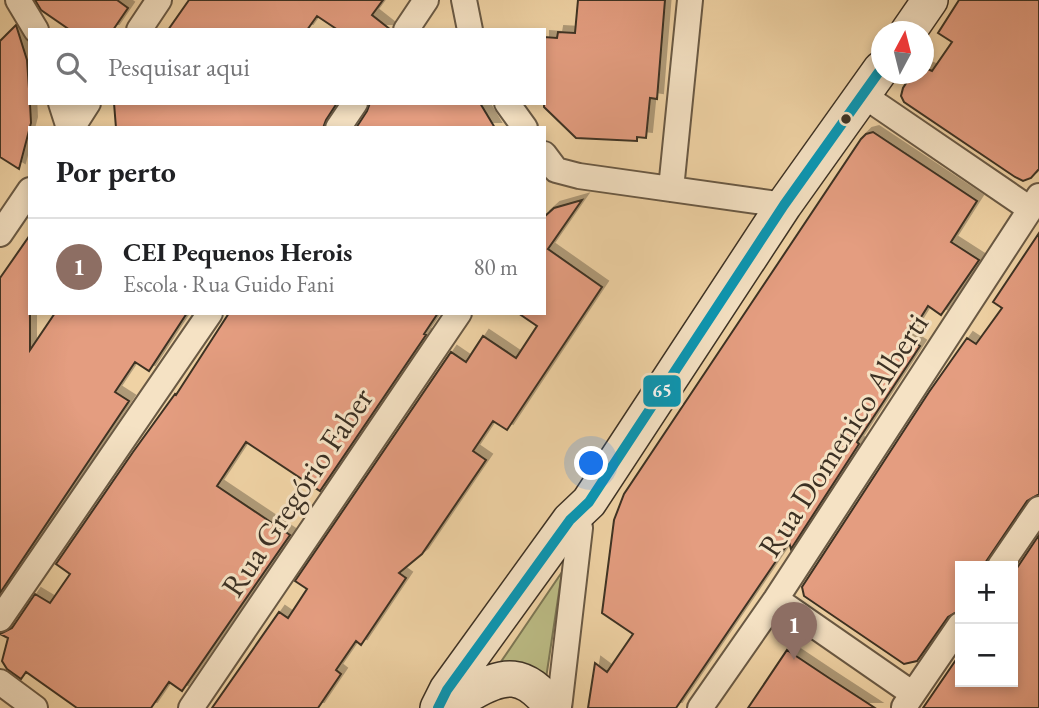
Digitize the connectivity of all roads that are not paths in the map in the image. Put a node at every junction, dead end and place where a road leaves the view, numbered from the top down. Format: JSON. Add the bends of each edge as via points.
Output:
{"nodes":[{"id":1,"x":18,"y":0,"type":"edge"},
{"id":2,"x":159,"y":0,"type":"edge"},
{"id":3,"x":426,"y":0,"type":"edge"},
{"id":4,"x":464,"y":0,"type":"edge"},
{"id":5,"x":690,"y":0,"type":"edge"},
{"id":6,"x":930,"y":0,"type":"edge"},
{"id":7,"x":916,"y":21,"type":"edge"},
{"id":8,"x":35,"y":28,"type":"edge"},
{"id":9,"x":140,"y":28,"type":"edge"},
{"id":10,"x":407,"y":28,"type":"edge"},
{"id":11,"x":470,"y":28,"type":"edge"},
{"id":12,"x":871,"y":83,"type":"edge"},
{"id":13,"x":875,"y":84,"type":"edge"},
{"id":14,"x":62,"y":105,"type":"edge"},
{"id":15,"x":87,"y":105,"type":"edge"},
{"id":16,"x":354,"y":105,"type":"edge"},
{"id":17,"x":508,"y":105,"type":"edge"},
{"id":18,"x":69,"y":126,"type":"edge"},
{"id":19,"x":71,"y":126,"type":"edge"},
{"id":20,"x":339,"y":126,"type":"edge"},
{"id":21,"x":524,"y":126,"type":"edge"},
{"id":22,"x":548,"y":170,"type":"edge"},
{"id":23,"x":671,"y":189,"type":"junction"},
{"id":24,"x":28,"y":193,"type":"edge"},
{"id":25,"x":1035,"y":203,"type":"edge"},
{"id":26,"x":784,"y":205,"type":"junction"},
{"id":27,"x":0,"y":234,"type":"edge"},
{"id":28,"x":210,"y":315,"type":"edge"},
{"id":29,"x":458,"y":315,"type":"edge"},
{"id":30,"x":1039,"y":509,"type":"edge"},
{"id":31,"x":579,"y":516,"type":"junction"},
{"id":32,"x":1003,"y":561,"type":"edge"},
{"id":33,"x":775,"y":599,"type":"junction"},
{"id":34,"x":0,"y":619,"type":"edge"},
{"id":35,"x":955,"y":632,"type":"edge"},
{"id":36,"x":0,"y":682,"type":"edge"},
{"id":37,"x":908,"y":701,"type":"edge"},
{"id":38,"x":453,"y":704,"type":"edge"},
{"id":39,"x":36,"y":708,"type":"edge"},
{"id":40,"x":191,"y":708,"type":"edge"},
{"id":41,"x":556,"y":708,"type":"edge"},
{"id":42,"x":700,"y":708,"type":"edge"}],
"edges":[{"from":1,"to":8,"type":"street"},
{"from":2,"to":9,"type":"street"},
{"from":3,"to":10,"type":"street"},
{"from":4,"to":11,"type":"street"},
{"from":5,"to":23,"type":"street"},
{"from":6,"to":7,"type":"main road"},
{"from":12,"to":26,"type":"main road"},
{"from":13,"to":25,"type":"street"},
{"from":14,"to":18,"type":"street"},
{"from":15,"to":19,"type":"street"},
{"from":16,"to":20,"type":"street"},
{"from":17,"to":21,"type":"street"},
{"from":22,"to":23,"type":"street"},
{"from":23,"to":26,"type":"street"},
{"from":24,"to":27,"type":"street"},
{"from":25,"to":33,"type":"street","name":"Rua Domenico Alberti"},
{"from":26,"to":31,"type":"main road"},
{"from":28,"to":34,"type":"street"},
{"from":29,"to":40,"type":"street","name":"Rua Gregório Faber"},
{"from":30,"to":32,"type":"street"},
{"from":31,"to":38,"type":"main road"},
{"from":31,"to":41,"type":"street"},
{"from":33,"to":37,"type":"street"},
{"from":33,"to":42,"type":"street","name":"Rua Domenico Alberti"},
{"from":35,"to":37,"type":"street"},
{"from":36,"to":39,"type":"street"},
{"from":38,"to":41,"type":"main road","via":[[490,682],[510,679],[526,681]]}]}
